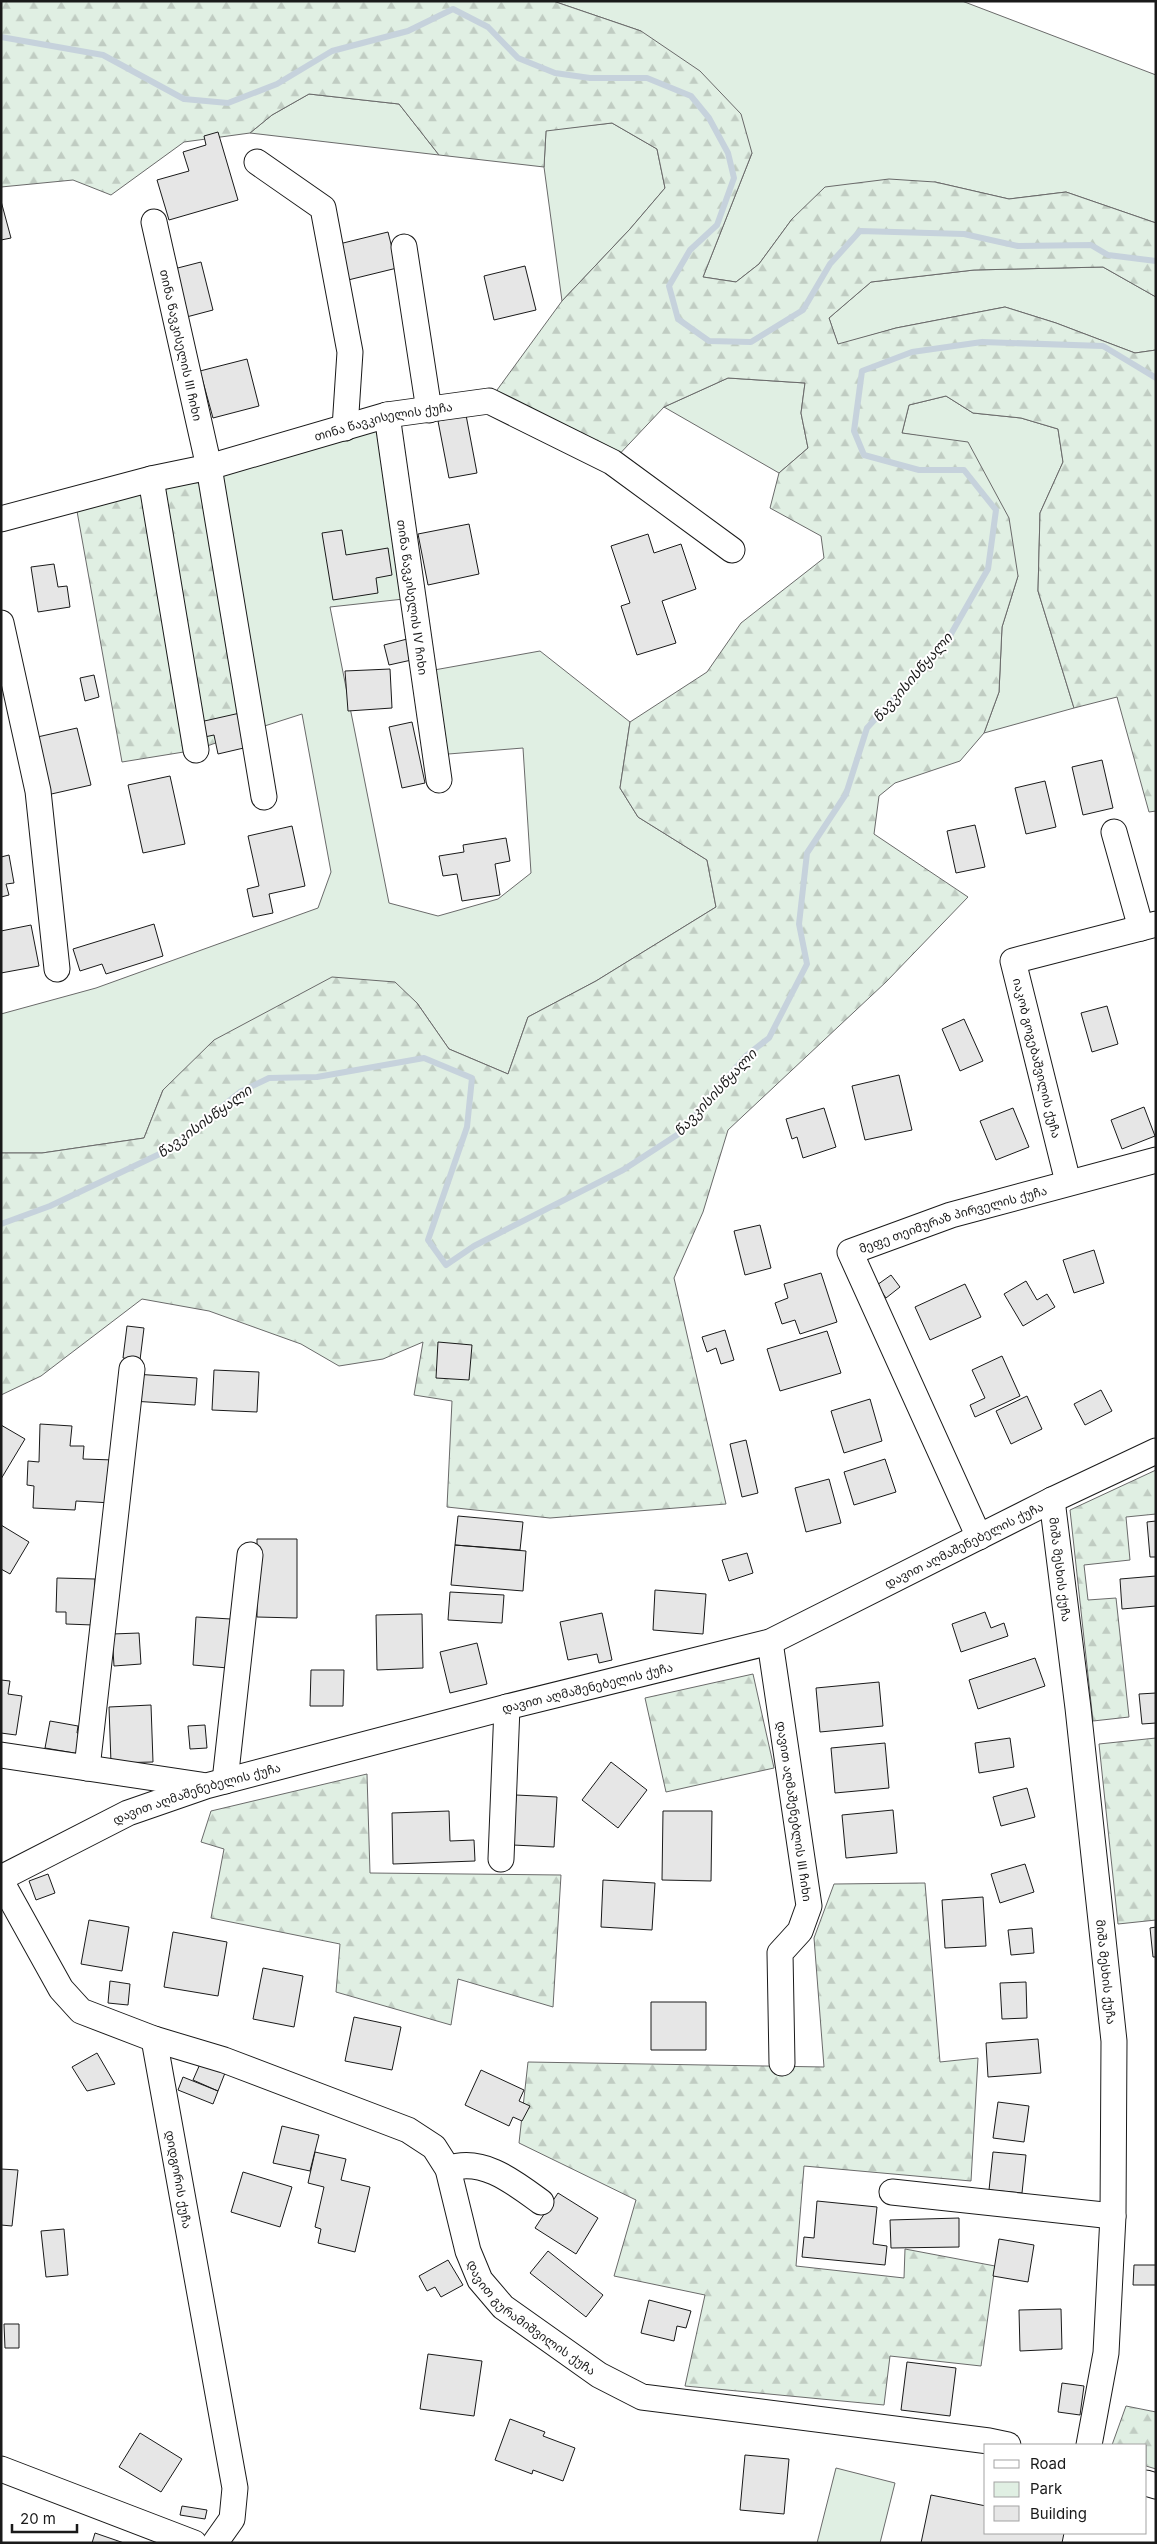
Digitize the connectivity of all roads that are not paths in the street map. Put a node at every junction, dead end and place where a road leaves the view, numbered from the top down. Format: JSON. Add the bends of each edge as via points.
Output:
{"nodes":[{"id":1,"x":257,"y":162,"type":"dead end"},
{"id":2,"x":154,"y":222,"type":"dead end"},
{"id":3,"x":404,"y":247,"type":"dead end"},
{"id":4,"x":429,"y":410,"type":"junction"},
{"id":5,"x":387,"y":415,"type":"junction"},
{"id":6,"x":344,"y":428,"type":"junction"},
{"id":7,"x":209,"y":467,"type":"junction"},
{"id":8,"x":151,"y":479,"type":"junction"},
{"id":9,"x":1,"y":519,"type":"edge"},
{"id":10,"x":732,"y":550,"type":"dead end"},
{"id":11,"x":1,"y":623,"type":"edge"},
{"id":12,"x":196,"y":750,"type":"dead end"},
{"id":13,"x":439,"y":780,"type":"dead end"},
{"id":14,"x":264,"y":797,"type":"dead end"},
{"id":15,"x":1114,"y":832,"type":"dead end"},
{"id":16,"x":1148,"y":926,"type":"edge"},
{"id":17,"x":57,"y":969,"type":"dead end"},
{"id":18,"x":1156,"y":1160,"type":"edge"},
{"id":19,"x":1068,"y":1182,"type":"junction"},
{"id":20,"x":132,"y":1369,"type":"dead end"},
{"id":21,"x":1156,"y":1451,"type":"edge"},
{"id":22,"x":1052,"y":1500,"type":"junction"},
{"id":23,"x":979,"y":1537,"type":"junction"},
{"id":24,"x":250,"y":1555,"type":"dead end"},
{"id":25,"x":770,"y":1642,"type":"junction"},
{"id":26,"x":507,"y":1707,"type":"junction"},
{"id":27,"x":1,"y":1755,"type":"edge"},
{"id":28,"x":87,"y":1768,"type":"junction"},
{"id":29,"x":216,"y":1784,"type":"junction"},
{"id":30,"x":500,"y":1859,"type":"dead end"},
{"id":31,"x":1,"y":1880,"type":"edge"},
{"id":32,"x":154,"y":2039,"type":"junction"},
{"id":33,"x":782,"y":2063,"type":"dead end"},
{"id":34,"x":448,"y":2169,"type":"junction"},
{"id":35,"x":892,"y":2192,"type":"dead end"},
{"id":36,"x":542,"y":2202,"type":"dead end"},
{"id":37,"x":1113,"y":2216,"type":"junction"},
{"id":38,"x":1003,"y":2444,"type":"edge"},
{"id":39,"x":1088,"y":2444,"type":"edge"},
{"id":40,"x":1,"y":2469,"type":"edge"},
{"id":41,"x":194,"y":2543,"type":"edge"},
{"id":42,"x":215,"y":2543,"type":"edge"}],
"edges":[{"from":1,"to":6,"type":"street","via":[[323,208],[350,352]]},
{"from":2,"to":7,"type":"street","name":"თინა წავკისელის III ჩიხი"},
{"from":3,"to":4,"type":"street"},
{"from":4,"to":5,"type":"street","name":"თინა წავკისელის ქუჩა"},
{"from":4,"to":10,"type":"street","name":"თინა წავკისელის ქუჩა","via":[[490,401],[612,462]]},
{"from":5,"to":6,"type":"street","name":"თინა წავკისელის ქუჩა"},
{"from":5,"to":13,"type":"street","name":"თინა წავკისელის IV ჩიხი"},
{"from":6,"to":7,"type":"street","name":"თინა წავკისელის ქუჩა"},
{"from":7,"to":8,"type":"street","name":"თინა წავკისელის ქუჩა"},
{"from":7,"to":14,"type":"street","name":"თინა წავკისელის III ჩიხი"},
{"from":8,"to":9,"type":"street","name":"თინა წავკისელის ქუჩა"},
{"from":8,"to":12,"type":"street"},
{"from":11,"to":17,"type":"street","via":[[38,791]]},
{"from":15,"to":16,"type":"street"},
{"from":16,"to":19,"type":"street","name":"იაკობ გოგებაშვილის ქუჩა","via":[[1013,961]]},
{"from":18,"to":19,"type":"street","name":"მეფე თეიმურაზ პირველის ქუჩა"},
{"from":19,"to":23,"type":"street","name":"მეფე თეიმურაზ პირველის ქუჩა","via":[[951,1215],[850,1252]]},
{"from":20,"to":28,"type":"street"},
{"from":21,"to":22,"type":"street","name":"დავით აღმაშენებელის ქუჩა"},
{"from":22,"to":23,"type":"street","name":"დავით აღმაშენებელის ქუჩა"},
{"from":22,"to":37,"type":"street","name":"მიშა მესხის ქუჩა","via":[[1114,2041]]},
{"from":23,"to":25,"type":"street","name":"დავით აღმაშენებელის ქუჩა"},
{"from":24,"to":29,"type":"street"},
{"from":25,"to":26,"type":"street","name":"დავით აღმაშენებელის ქუჩა"},
{"from":25,"to":33,"type":"street","name":"დავით აღმაშენებლის III ჩიხი","via":[[809,1906],[800,1931],[780,1952]]},
{"from":26,"to":29,"type":"street","name":"დავით აღმაშენებელის ქუჩა"},
{"from":26,"to":30,"type":"street"},
{"from":27,"to":28,"type":"street"},
{"from":28,"to":29,"type":"street"},
{"from":29,"to":31,"type":"street","name":"დავით აღმაშენებელის ქუჩა","via":[[128,1813]]},
{"from":31,"to":32,"type":"street","via":[[62,1990],[81,2011]]},
{"from":32,"to":34,"type":"street","name":"დავით გურამიშვილის ქუჩა","via":[[224,2060],[408,2130],[434,2147]]},
{"from":32,"to":42,"type":"street","name":"დიდგორის ქუჩა","via":[[235,2488],[232,2519]]},
{"from":34,"to":36,"type":"street","via":[[460,2164],[483,2167],[508,2178]]},
{"from":34,"to":38,"type":"street","name":"დავით გურამიშვილის ქუჩა","via":[[468,2251],[480,2280],[502,2307],[599,2376],[642,2396]]},
{"from":35,"to":37,"type":"street"},
{"from":37,"to":39,"type":"street","name":"მიშა მესხის ქუჩა","via":[[1106,2353]]},
{"from":40,"to":41,"type":"street"}]}
